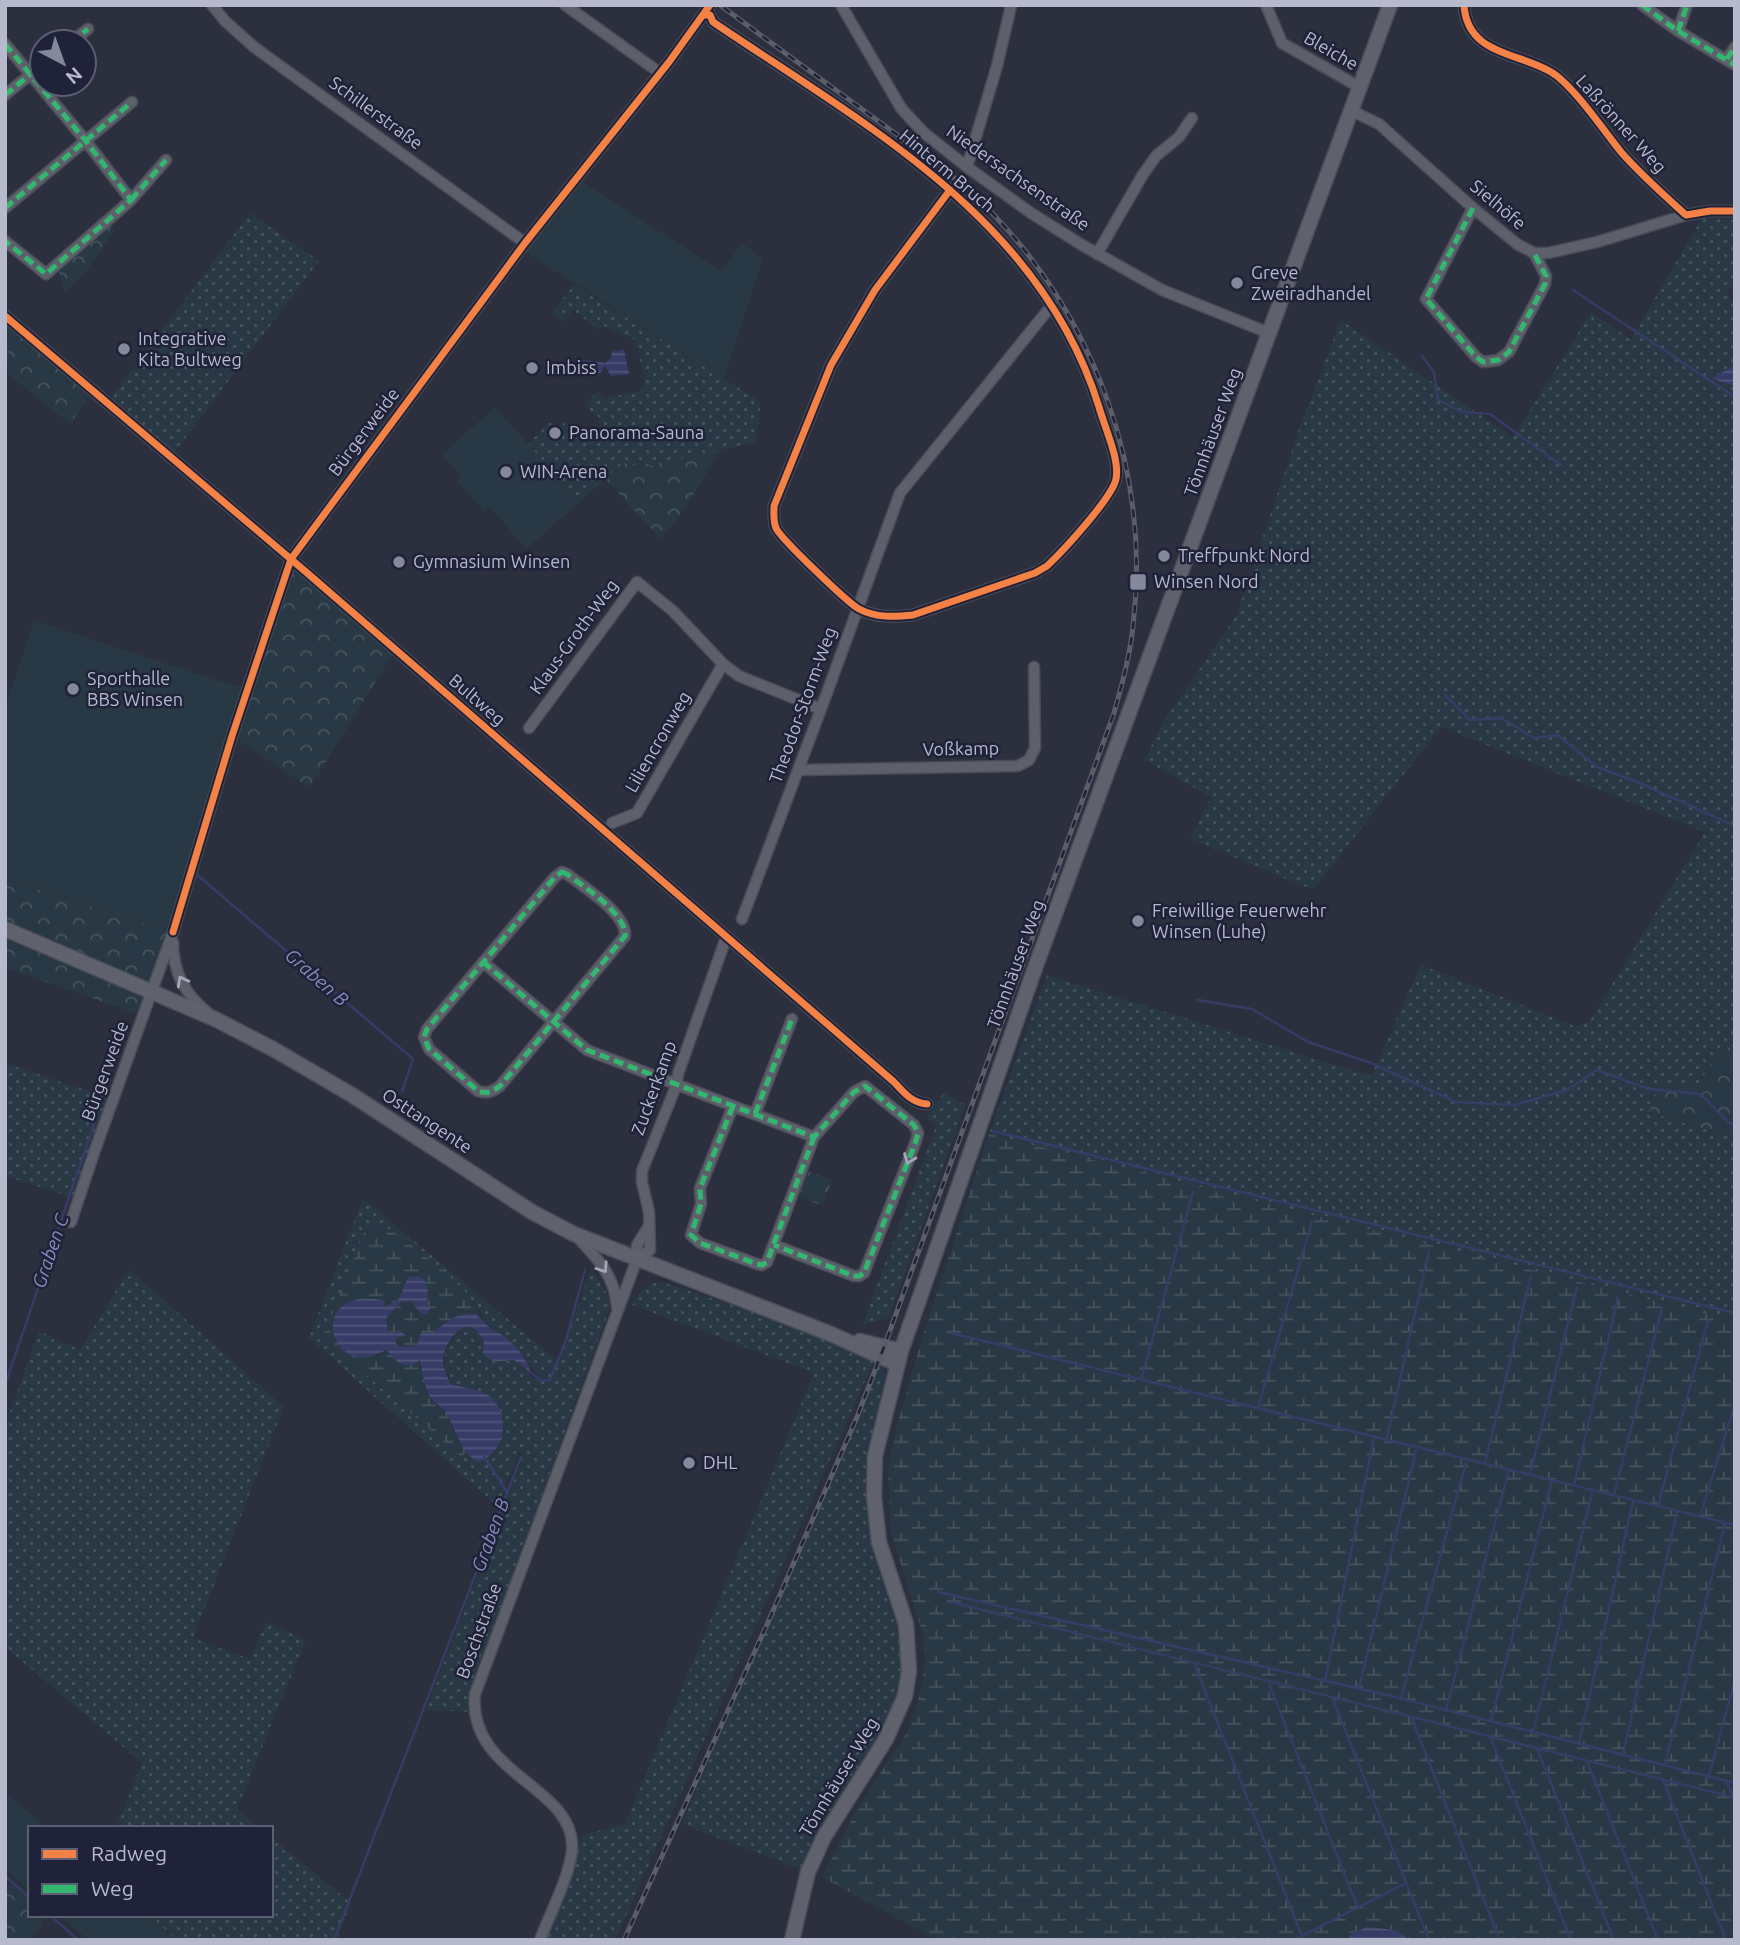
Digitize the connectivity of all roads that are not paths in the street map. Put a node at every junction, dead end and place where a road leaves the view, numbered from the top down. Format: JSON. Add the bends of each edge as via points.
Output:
{"nodes":[{"id":1,"x":212,"y":5,"type":"edge"},
{"id":2,"x":565,"y":5,"type":"edge"},
{"id":3,"x":841,"y":5,"type":"edge"},
{"id":4,"x":1266,"y":5,"type":"edge"},
{"id":5,"x":1390,"y":5,"type":"edge"},
{"id":6,"x":1464,"y":5,"type":"edge"},
{"id":7,"x":1642,"y":5,"type":"edge"},
{"id":8,"x":1687,"y":5,"type":"edge"},
{"id":9,"x":1011,"y":6,"type":"edge"},
{"id":10,"x":707,"y":10,"type":"edge"},
{"id":11,"x":1678,"y":30,"type":"junction"},
{"id":12,"x":5,"y":44,"type":"edge"},
{"id":13,"x":1735,"y":47,"type":"edge"},
{"id":14,"x":1731,"y":62,"type":"edge"},
{"id":15,"x":28,"y":73,"type":"edge"},
{"id":16,"x":660,"y":74,"type":"junction"},
{"id":17,"x":28,"y":77,"type":"edge"},
{"id":18,"x":1361,"y":88,"type":"junction"},
{"id":19,"x":5,"y":95,"type":"edge"},
{"id":20,"x":49,"y":98,"type":"edge"},
{"id":21,"x":132,"y":102,"type":"dead end"},
{"id":22,"x":1352,"y":111,"type":"junction"},
{"id":23,"x":1192,"y":118,"type":"dead end"},
{"id":24,"x":85,"y":140,"type":"junction"},
{"id":25,"x":166,"y":160,"type":"dead end"},
{"id":26,"x":967,"y":167,"type":"junction"},
{"id":27,"x":950,"y":190,"type":"junction"},
{"id":28,"x":131,"y":201,"type":"junction"},
{"id":29,"x":5,"y":208,"type":"edge"},
{"id":30,"x":1473,"y":208,"type":"junction"},
{"id":31,"x":1735,"y":211,"type":"edge"},
{"id":32,"x":1686,"y":215,"type":"junction"},
{"id":33,"x":5,"y":241,"type":"edge"},
{"id":34,"x":525,"y":243,"type":"junction"},
{"id":35,"x":1534,"y":253,"type":"junction"},
{"id":36,"x":1097,"y":254,"type":"junction"},
{"id":37,"x":1052,"y":305,"type":"junction"},
{"id":38,"x":5,"y":316,"type":"edge"},
{"id":39,"x":1269,"y":333,"type":"junction"},
{"id":40,"x":291,"y":559,"type":"junction"},
{"id":41,"x":858,"y":608,"type":"junction"},
{"id":42,"x":723,"y":664,"type":"junction"},
{"id":43,"x":1034,"y":667,"type":"dead end"},
{"id":44,"x":821,"y":709,"type":"junction"},
{"id":45,"x":529,"y":728,"type":"dead end"},
{"id":46,"x":798,"y":770,"type":"junction"},
{"id":47,"x":612,"y":823,"type":"dead end"},
{"id":48,"x":742,"y":919,"type":"dead end"},
{"id":49,"x":5,"y":929,"type":"edge"},
{"id":50,"x":173,"y":932,"type":"junction"},
{"id":51,"x":726,"y":938,"type":"junction"},
{"id":52,"x":733,"y":959,"type":"junction"},
{"id":53,"x":483,"y":962,"type":"junction"},
{"id":54,"x":153,"y":991,"type":"junction"},
{"id":55,"x":215,"y":1019,"type":"junction"},
{"id":56,"x":792,"y":1019,"type":"dead end"},
{"id":57,"x":553,"y":1022,"type":"junction"},
{"id":58,"x":676,"y":1086,"type":"junction"},
{"id":59,"x":928,"y":1104,"type":"dead end"},
{"id":60,"x":733,"y":1106,"type":"junction"},
{"id":61,"x":755,"y":1114,"type":"junction"},
{"id":62,"x":814,"y":1137,"type":"junction"},
{"id":63,"x":71,"y":1222,"type":"dead end"},
{"id":64,"x":574,"y":1234,"type":"junction"},
{"id":65,"x":774,"y":1245,"type":"junction"},
{"id":66,"x":637,"y":1259,"type":"junction"},
{"id":67,"x":617,"y":1310,"type":"junction"},
{"id":68,"x":899,"y":1358,"type":"junction"},
{"id":69,"x":540,"y":1940,"type":"edge"},
{"id":70,"x":792,"y":1940,"type":"edge"}],
"edges":[{"from":1,"to":34,"type":"street","name":"Schillerstraße","via":[[254,47]]},
{"from":2,"to":16,"type":"street"},
{"from":3,"to":26,"type":"street","name":"Niedersachsenstraße","via":[[901,108]]},
{"from":4,"to":18,"type":"street","name":"Bleiche","via":[[1282,43]]},
{"from":5,"to":18,"type":"main road","name":"Tönnhäuser Weg"},
{"from":6,"to":32,"type":"street","name":"Laßrönner Weg","via":[[1475,35],[1499,52],[1553,73],[1623,154]]},
{"from":7,"to":11,"type":"street"},
{"from":8,"to":11,"type":"street"},
{"from":9,"to":26,"type":"street"},
{"from":10,"to":16,"type":"street","name":"Bürgerweide"},
{"from":10,"to":27,"type":"street","name":"Hinterm Bruch","via":[[713,22],[867,126]]},
{"from":11,"to":14,"type":"street"},
{"from":12,"to":15,"type":"street"},
{"from":13,"to":14,"type":"street"},
{"from":16,"to":34,"type":"street","name":"Bürgerweide"},
{"from":17,"to":19,"type":"street"},
{"from":18,"to":22,"type":"main road","name":"Tönnhäuser Weg"},
{"from":20,"to":24,"type":"street"},
{"from":21,"to":24,"type":"street"},
{"from":22,"to":30,"type":"street","name":"Sielhöfe","via":[[1379,124]]},
{"from":22,"to":39,"type":"main road","name":"Tönnhäuser Weg"},
{"from":23,"to":36,"type":"street","via":[[1142,176]]},
{"from":24,"to":28,"type":"street"},
{"from":24,"to":29,"type":"street"},
{"from":25,"to":28,"type":"street"},
{"from":26,"to":36,"type":"street","name":"Niedersachsenstraße"},
{"from":27,"to":37,"type":"street","name":"Hinterm Bruch","via":[[1006,243]]},
{"from":27,"to":41,"type":"street","via":[[875,290],[831,365],[774,506],[773,519],[782,538]]},
{"from":28,"to":33,"type":"street","via":[[46,274]]},
{"from":30,"to":35,"type":"street","name":"Sielhöfe"},
{"from":30,"to":35,"type":"street","via":[[1426,299],[1483,362],[1498,360],[1509,352],[1545,284],[1546,276]]},
{"from":31,"to":32,"type":"street"},
{"from":32,"to":35,"type":"street","name":"Sielhöfe","via":[[1586,244]]},
{"from":34,"to":40,"type":"street","name":"Bürgerweide"},
{"from":36,"to":39,"type":"street","name":"Niedersachsenstraße","via":[[1170,295]]},
{"from":37,"to":41,"type":"street","name":"Theodor-Storm-Weg","via":[[900,493]]},
{"from":37,"to":41,"type":"street","name":"Hinterm Bruch","via":[[1081,358],[1112,450],[1116,479],[1109,494],[1058,556],[1035,573],[913,615],[894,617]]},
{"from":38,"to":40,"type":"street","name":"Bultweg"},
{"from":39,"to":68,"type":"main road","name":"Tönnhäuser Weg","via":[[1035,968]]},
{"from":40,"to":50,"type":"street","name":"Bürgerweide"},
{"from":40,"to":51,"type":"street","name":"Bultweg"},
{"from":41,"to":44,"type":"street","name":"Theodor-Storm-Weg"},
{"from":42,"to":44,"type":"street","name":"Klaus-Groth-Weg","via":[[751,682]]},
{"from":42,"to":45,"type":"street","name":"Klaus-Groth-Weg","via":[[673,611],[637,582]]},
{"from":42,"to":47,"type":"street","name":"Liliencronweg","via":[[637,813]]},
{"from":43,"to":46,"type":"street","name":"Voßkamp","via":[[1035,748],[1029,760],[1018,766]]},
{"from":44,"to":46,"type":"street","name":"Theodor-Storm-Weg"},
{"from":46,"to":48,"type":"street","name":"Theodor-Storm-Weg"},
{"from":49,"to":54,"type":"main road","name":"Osttangente"},
{"from":50,"to":54,"type":"street","name":"Bürgerweide"},
{"from":55,"to":50,"type":"street","name":"Bürgerweide","one_way":true,"via":[[180,981]]},
{"from":51,"to":52,"type":"street","name":"Zuckerkamp"},
{"from":51,"to":52,"type":"street","name":"Bultweg"},
{"from":52,"to":58,"type":"street","name":"Zuckerkamp"},
{"from":52,"to":59,"type":"street","name":"Bultweg","via":[[907,1096]]},
{"from":53,"to":57,"type":"street"},
{"from":53,"to":57,"type":"street","via":[[424,1037],[429,1049],[478,1091],[485,1093],[500,1086]]},
{"from":53,"to":57,"type":"street","via":[[562,872],[620,917],[626,929],[622,941]]},
{"from":54,"to":55,"type":"main road","name":"Osttangente"},
{"from":54,"to":63,"type":"street","name":"Bürgerweide"},
{"from":55,"to":64,"type":"main road","name":"Osttangente","via":[[321,1076],[532,1212]]},
{"from":56,"to":61,"type":"street"},
{"from":57,"to":58,"type":"street","via":[[587,1050]]},
{"from":58,"to":60,"type":"street"},
{"from":58,"to":66,"type":"street","name":"Zuckerkamp","via":[[642,1171],[649,1226],[637,1245]]},
{"from":60,"to":61,"type":"street"},
{"from":60,"to":65,"type":"street","via":[[700,1188],[701,1204],[691,1235],[700,1243],[762,1265]]},
{"from":61,"to":62,"type":"street"},
{"from":62,"to":65,"type":"street"},
{"from":62,"to":65,"type":"street","one_way":true,"via":[[854,1092],[866,1086],[918,1133],[864,1273],[854,1276]]},
{"from":64,"to":66,"type":"main road","name":"Osttangente"},
{"from":64,"to":67,"type":"street","one_way":true,"via":[[607,1272]]},
{"from":66,"to":67,"type":"street","name":"Boschstraße"},
{"from":66,"to":68,"type":"main road","name":"Osttangente"},
{"from":67,"to":69,"type":"street","name":"Boschstraße","via":[[475,1694],[477,1726],[489,1747],[558,1810],[571,1837],[571,1860]]},
{"from":68,"to":70,"type":"main road","name":"Tönnhäuser Weg","via":[[875,1456],[874,1496],[879,1542],[906,1623],[909,1671],[905,1696],[896,1721],[808,1871]]}]}
